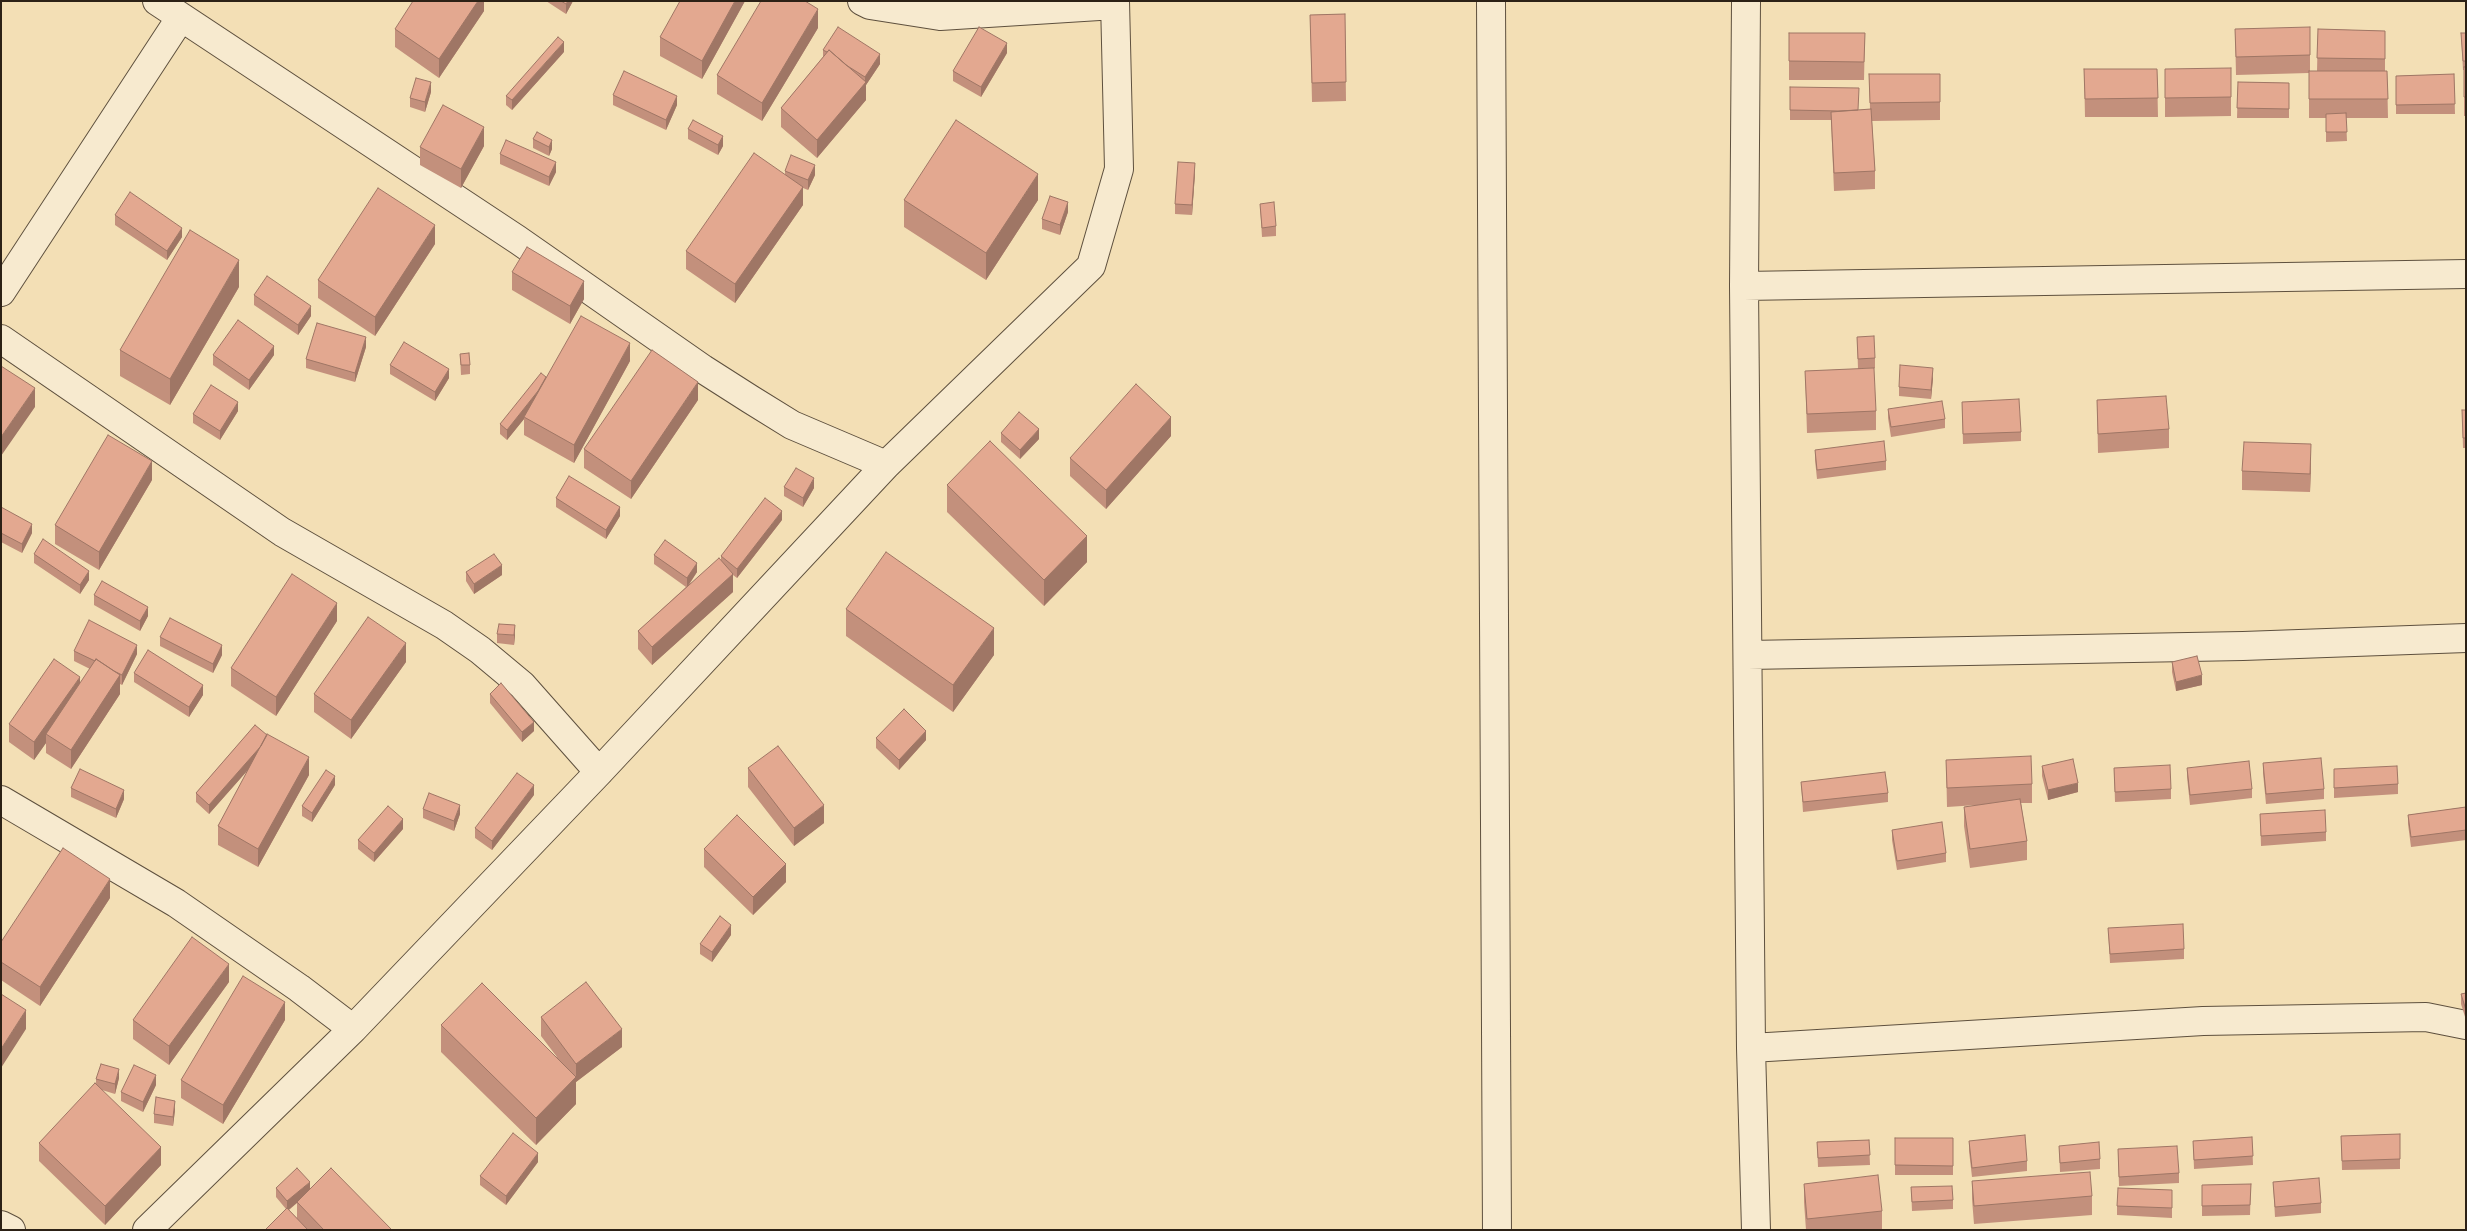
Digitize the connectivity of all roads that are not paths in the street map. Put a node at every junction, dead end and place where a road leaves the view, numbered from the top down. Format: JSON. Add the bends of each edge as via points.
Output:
{"nodes":[{"id":1,"x":157,"y":1,"type":"edge"},
{"id":2,"x":862,"y":1,"type":"edge"},
{"id":3,"x":1491,"y":1,"type":"edge"},
{"id":4,"x":1746,"y":1,"type":"edge"},
{"id":5,"x":1115,"y":3,"type":"edge"},
{"id":6,"x":181,"y":17,"type":"junction"},
{"id":7,"x":2466,"y":274,"type":"edge"},
{"id":8,"x":1744,"y":286,"type":"junction"},
{"id":9,"x":1,"y":292,"type":"edge"},
{"id":10,"x":1,"y":339,"type":"edge"},
{"id":11,"x":886,"y":465,"type":"junction"},
{"id":12,"x":2466,"y":638,"type":"edge"},
{"id":13,"x":1748,"y":655,"type":"junction"},
{"id":14,"x":600,"y":772,"type":"junction"},
{"id":15,"x":1,"y":800,"type":"edge"},
{"id":16,"x":2466,"y":1025,"type":"edge"},
{"id":17,"x":353,"y":1029,"type":"junction"},
{"id":18,"x":1751,"y":1048,"type":"junction"},
{"id":19,"x":1,"y":1225,"type":"edge"},
{"id":20,"x":11,"y":1230,"type":"edge"},
{"id":21,"x":147,"y":1230,"type":"edge"},
{"id":22,"x":1497,"y":1230,"type":"edge"},
{"id":23,"x":1756,"y":1230,"type":"edge"}],
"edges":[{"from":1,"to":6,"type":"street"},
{"from":2,"to":5,"type":"street","via":[[940,16]]},
{"from":3,"to":22,"type":"street"},
{"from":4,"to":8,"type":"street"},
{"from":5,"to":11,"type":"street","via":[[1118,169],[1091,266]]},
{"from":6,"to":9,"type":"street"},
{"from":6,"to":11,"type":"street","via":[[518,240],[750,399],[792,425]]},
{"from":7,"to":8,"type":"street"},
{"from":8,"to":13,"type":"street"},
{"from":10,"to":14,"type":"street","via":[[282,532],[480,650],[522,685]]},
{"from":11,"to":14,"type":"street"},
{"from":12,"to":13,"type":"street","via":[[2242,646]]},
{"from":13,"to":18,"type":"street"},
{"from":14,"to":17,"type":"street"},
{"from":15,"to":17,"type":"street","via":[[176,903]]},
{"from":16,"to":18,"type":"street","via":[[2426,1017],[2203,1021]]},
{"from":17,"to":21,"type":"street"},
{"from":18,"to":23,"type":"street"},
{"from":19,"to":20,"type":"street"}]}
